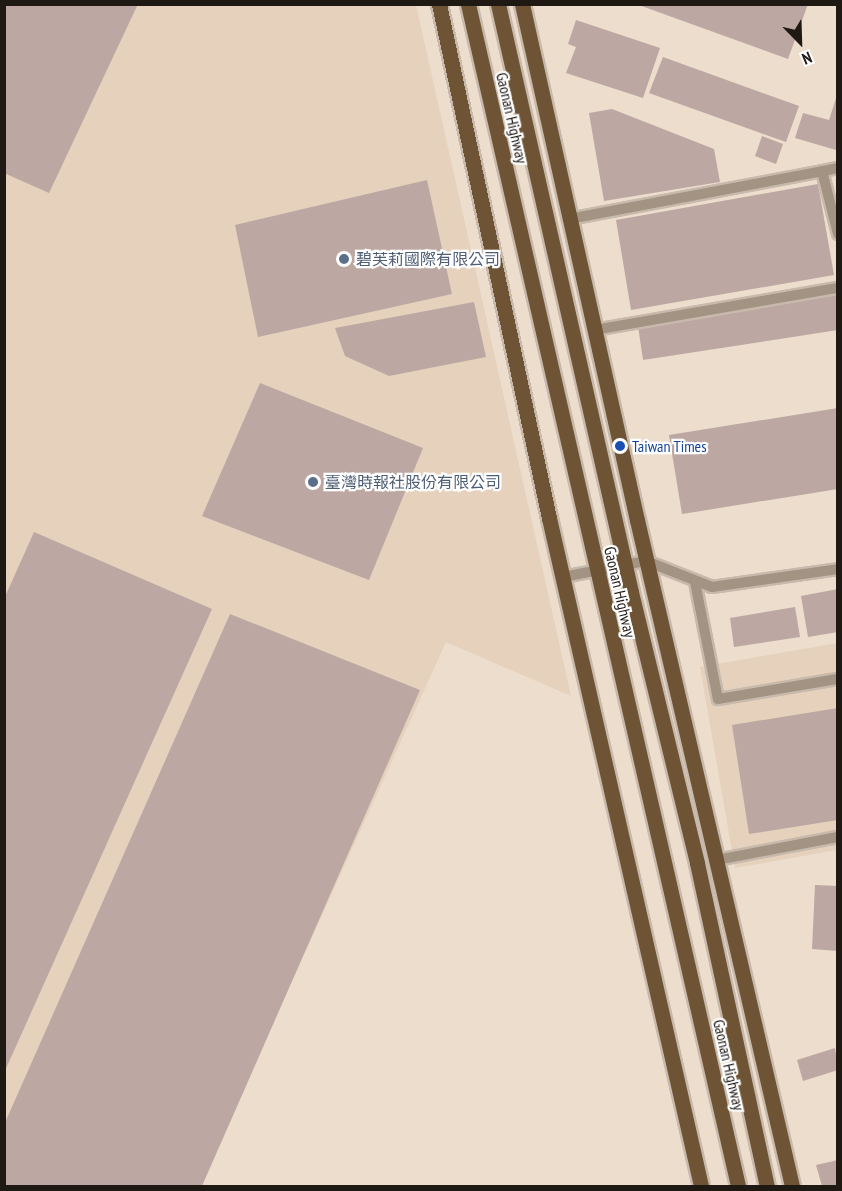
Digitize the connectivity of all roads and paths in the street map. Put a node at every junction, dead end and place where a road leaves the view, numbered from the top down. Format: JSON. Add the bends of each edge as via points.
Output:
{"nodes":[{"id":1,"x":439,"y":4,"type":"edge"},
{"id":2,"x":468,"y":4,"type":"edge"},
{"id":3,"x":498,"y":4,"type":"edge"},
{"id":4,"x":522,"y":4,"type":"edge"},
{"id":5,"x":837,"y":168,"type":"edge"},
{"id":6,"x":822,"y":171,"type":"junction"},
{"id":7,"x":569,"y":219,"type":"junction"},
{"id":8,"x":837,"y":234,"type":"edge"},
{"id":9,"x":837,"y":288,"type":"edge"},
{"id":10,"x":594,"y":330,"type":"junction"},
{"id":11,"x":646,"y":561,"type":"junction"},
{"id":12,"x":625,"y":565,"type":"junction"},
{"id":13,"x":837,"y":569,"type":"edge"},
{"id":14,"x":597,"y":571,"type":"junction"},
{"id":15,"x":563,"y":577,"type":"junction"},
{"id":16,"x":695,"y":582,"type":"junction"},
{"id":17,"x":837,"y":679,"type":"edge"},
{"id":18,"x":837,"y":837,"type":"edge"},
{"id":19,"x":717,"y":860,"type":"junction"},
{"id":20,"x":701,"y":1186,"type":"edge"},
{"id":21,"x":738,"y":1186,"type":"edge"},
{"id":22,"x":767,"y":1186,"type":"edge"},
{"id":23,"x":792,"y":1186,"type":"edge"}],
"edges":[{"from":1,"to":15,"type":"main road"},
{"from":2,"to":14,"type":"main road","name":"Gaonan Highway"},
{"from":3,"to":12,"type":"main road","name":"Gaonan Highway"},
{"from":4,"to":7,"type":"main road","name":"Gaonan Highway"},
{"from":5,"to":6,"type":"lane"},
{"from":6,"to":7,"type":"lane"},
{"from":6,"to":8,"type":"lane"},
{"from":7,"to":10,"type":"main road","name":"Gaonan Highway"},
{"from":9,"to":10,"type":"lane"},
{"from":10,"to":11,"type":"main road","name":"Gaonan Highway"},
{"from":11,"to":12,"type":"lane"},
{"from":11,"to":16,"type":"lane"},
{"from":11,"to":19,"type":"main road","name":"Gaonan Highway"},
{"from":12,"to":14,"type":"lane"},
{"from":12,"to":22,"type":"main road","name":"Gaonan Highway","via":[[697,863]]},
{"from":13,"to":16,"type":"lane","via":[[712,587]]},
{"from":14,"to":15,"type":"lane"},
{"from":14,"to":21,"type":"main road","name":"Gaonan Highway"},
{"from":15,"to":20,"type":"main road"},
{"from":16,"to":17,"type":"lane","via":[[718,699]]},
{"from":18,"to":19,"type":"lane"},
{"from":19,"to":23,"type":"main road","name":"Gaonan Highway"}]}
